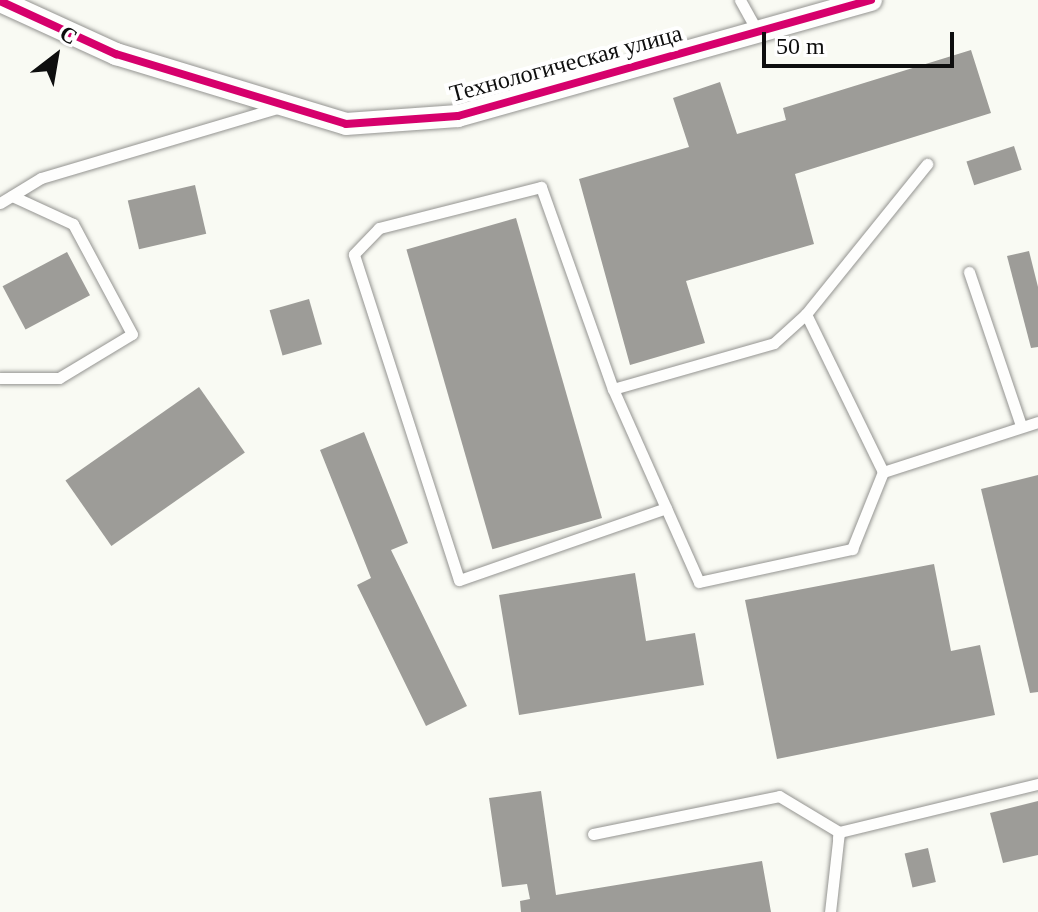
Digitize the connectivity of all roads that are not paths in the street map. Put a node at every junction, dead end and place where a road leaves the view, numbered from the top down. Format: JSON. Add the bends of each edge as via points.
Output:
{"nodes":[{"id":1,"x":740,"y":0,"type":"edge"},
{"id":2,"x":871,"y":0,"type":"edge"},
{"id":3,"x":0,"y":1,"type":"edge"},
{"id":4,"x":758,"y":33,"type":"junction"},
{"id":5,"x":281,"y":106,"type":"junction"},
{"id":6,"x":927,"y":164,"type":"dead end"},
{"id":7,"x":12,"y":196,"type":"junction"},
{"id":8,"x":0,"y":203,"type":"edge"},
{"id":9,"x":969,"y":272,"type":"dead end"},
{"id":10,"x":806,"y":314,"type":"junction"},
{"id":11,"x":0,"y":378,"type":"edge"},
{"id":12,"x":613,"y":389,"type":"junction"},
{"id":13,"x":1038,"y":422,"type":"edge"},
{"id":14,"x":1021,"y":426,"type":"junction"},
{"id":15,"x":883,"y":472,"type":"junction"},
{"id":16,"x":666,"y":508,"type":"junction"},
{"id":17,"x":1038,"y":784,"type":"edge"},
{"id":18,"x":839,"y":832,"type":"junction"},
{"id":19,"x":593,"y":834,"type":"dead end"},
{"id":20,"x":830,"y":912,"type":"edge"}],
"edges":[{"from":1,"to":4,"type":"lane"},
{"from":2,"to":4,"type":"street","name":"Технологическая улица"},
{"from":3,"to":5,"type":"street","name":"Технологическая улица","via":[[116,54]]},
{"from":4,"to":5,"type":"street","name":"Технологическая улица","via":[[458,116],[346,124]]},
{"from":5,"to":7,"type":"lane","via":[[41,178]]},
{"from":6,"to":10,"type":"lane"},
{"from":7,"to":8,"type":"lane"},
{"from":7,"to":11,"type":"lane","via":[[73,224],[132,334],[59,378]]},
{"from":9,"to":14,"type":"lane"},
{"from":10,"to":12,"type":"lane","via":[[774,343]]},
{"from":10,"to":15,"type":"lane"},
{"from":12,"to":16,"type":"lane"},
{"from":12,"to":16,"type":"lane","via":[[541,187],[379,228],[354,254],[459,580]]},
{"from":13,"to":14,"type":"lane"},
{"from":14,"to":15,"type":"lane"},
{"from":15,"to":16,"type":"lane","via":[[852,549],[699,582]]},
{"from":17,"to":18,"type":"lane"},
{"from":18,"to":19,"type":"lane","via":[[779,796]]},
{"from":18,"to":20,"type":"lane"}]}
